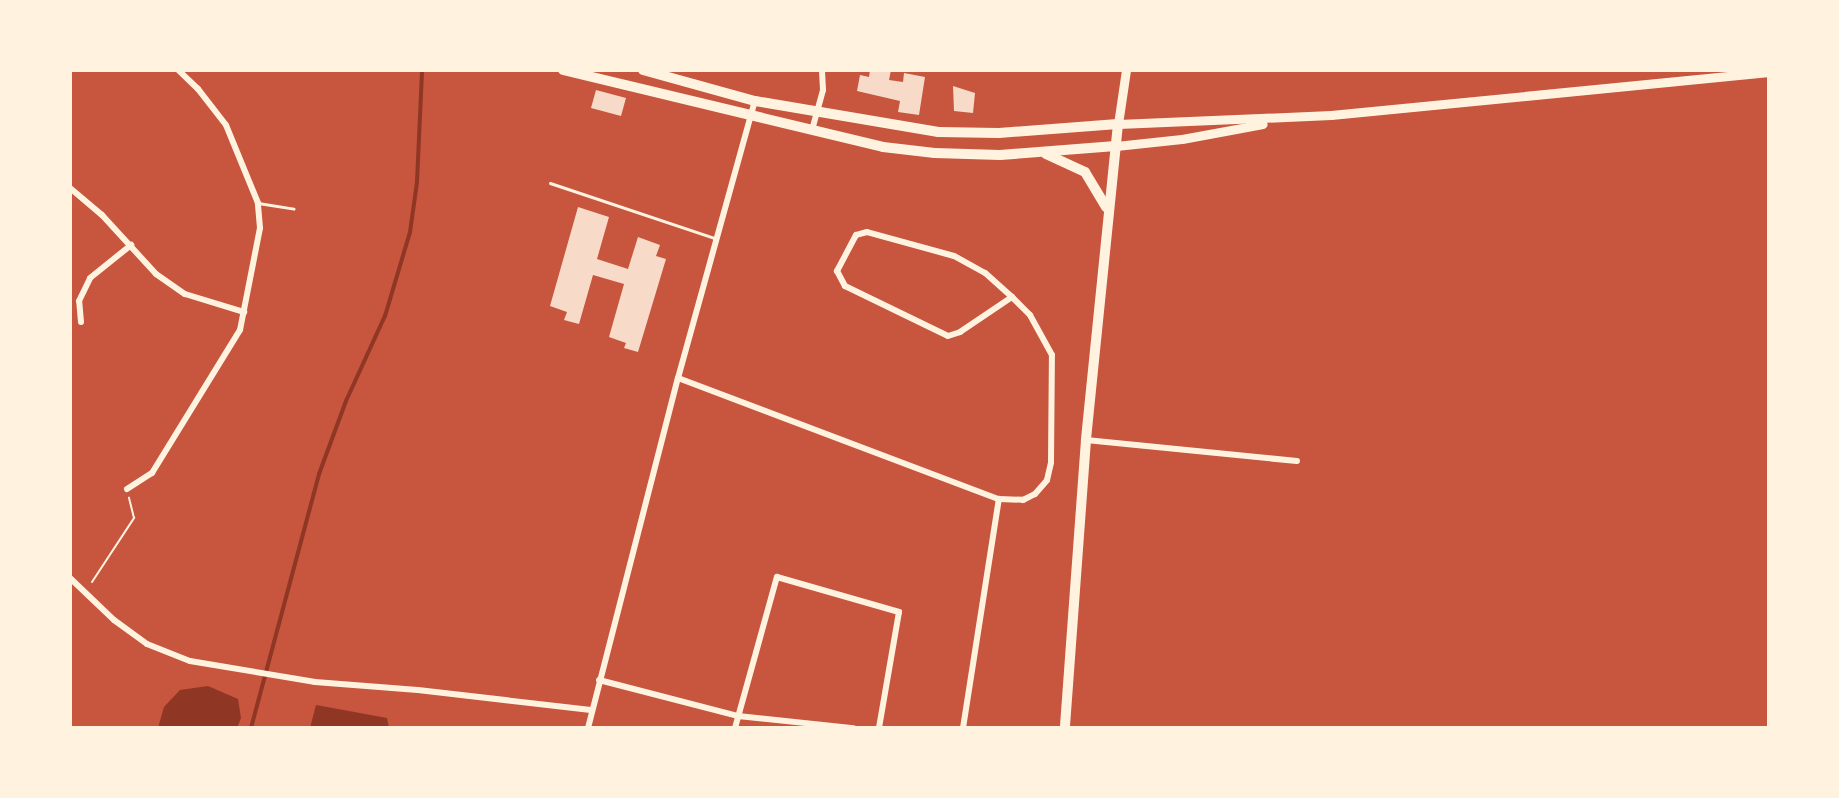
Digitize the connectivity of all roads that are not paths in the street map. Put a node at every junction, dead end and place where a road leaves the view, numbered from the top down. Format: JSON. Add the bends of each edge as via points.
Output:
{"nodes":[{"id":1,"x":178,"y":70,"type":"edge"},
{"id":2,"x":563,"y":70,"type":"edge"},
{"id":3,"x":643,"y":70,"type":"edge"},
{"id":4,"x":822,"y":70,"type":"edge"},
{"id":5,"x":1126,"y":70,"type":"edge"},
{"id":6,"x":1769,"y":72,"type":"edge"},
{"id":7,"x":755,"y":101,"type":"junction"},
{"id":8,"x":817,"y":112,"type":"junction"},
{"id":9,"x":752,"y":115,"type":"junction"},
{"id":10,"x":1293,"y":118,"type":"junction"},
{"id":11,"x":1118,"y":124,"type":"junction"},
{"id":12,"x":812,"y":130,"type":"junction"},
{"id":13,"x":1116,"y":146,"type":"junction"},
{"id":14,"x":1042,"y":153,"type":"junction"},
{"id":15,"x":550,"y":183,"type":"dead end"},
{"id":16,"x":70,"y":188,"type":"edge"},
{"id":17,"x":258,"y":203,"type":"junction"},
{"id":18,"x":294,"y":209,"type":"dead end"},
{"id":19,"x":1106,"y":209,"type":"junction"},
{"id":20,"x":717,"y":239,"type":"junction"},
{"id":21,"x":131,"y":245,"type":"junction"},
{"id":22,"x":1012,"y":297,"type":"junction"},
{"id":23,"x":244,"y":312,"type":"junction"},
{"id":24,"x":81,"y":322,"type":"dead end"},
{"id":25,"x":678,"y":378,"type":"junction"},
{"id":26,"x":1086,"y":440,"type":"junction"},
{"id":27,"x":1297,"y":461,"type":"dead end"},
{"id":28,"x":127,"y":489,"type":"road end"},
{"id":29,"x":999,"y":499,"type":"junction"},
{"id":30,"x":70,"y":578,"type":"edge"},
{"id":31,"x":599,"y":680,"type":"junction"},
{"id":32,"x":591,"y":710,"type":"junction"},
{"id":33,"x":738,"y":716,"type":"junction"},
{"id":34,"x":588,"y":728,"type":"edge"},
{"id":35,"x":735,"y":728,"type":"edge"},
{"id":36,"x":853,"y":728,"type":"edge"},
{"id":37,"x":879,"y":728,"type":"edge"},
{"id":38,"x":963,"y":728,"type":"edge"},
{"id":39,"x":1065,"y":728,"type":"edge"}],
"edges":[{"from":1,"to":17,"type":"street","via":[[226,125]]},
{"from":2,"to":9,"type":"main road"},
{"from":3,"to":7,"type":"main road"},
{"from":4,"to":8,"type":"street"},
{"from":5,"to":11,"type":"main road"},
{"from":6,"to":10,"type":"main road"},
{"from":7,"to":8,"type":"main road"},
{"from":7,"to":9,"type":"street"},
{"from":8,"to":11,"type":"main road","via":[[938,132]]},
{"from":8,"to":12,"type":"street"},
{"from":9,"to":12,"type":"main road"},
{"from":9,"to":20,"type":"street"},
{"from":10,"to":11,"type":"main road"},
{"from":10,"to":13,"type":"main road"},
{"from":11,"to":13,"type":"main road"},
{"from":12,"to":14,"type":"main road","via":[[935,153]]},
{"from":13,"to":14,"type":"main road"},
{"from":13,"to":19,"type":"main road"},
{"from":14,"to":19,"type":"main road","via":[[1085,172]]},
{"from":15,"to":20,"type":"lane"},
{"from":16,"to":21,"type":"street"},
{"from":17,"to":18,"type":"lane"},
{"from":17,"to":23,"type":"street","via":[[260,228]]},
{"from":19,"to":26,"type":"main road"},
{"from":20,"to":25,"type":"street"},
{"from":21,"to":23,"type":"street","via":[[156,274],[185,294]]},
{"from":21,"to":24,"type":"street","via":[[90,278],[79,301]]},
{"from":22,"to":22,"type":"street","via":[[948,336],[845,286],[837,271],[856,235],[867,232],[954,256],[985,273]]},
{"from":22,"to":29,"type":"street","via":[[1044,334],[1052,355],[1051,462],[1047,480],[1035,494],[1023,500]]},
{"from":23,"to":28,"type":"street","via":[[240,330],[152,473]]},
{"from":25,"to":29,"type":"street"},
{"from":25,"to":31,"type":"street"},
{"from":26,"to":27,"type":"street"},
{"from":26,"to":39,"type":"main road"},
{"from":29,"to":38,"type":"street"},
{"from":30,"to":32,"type":"street","via":[[147,644],[190,661],[279,678]]},
{"from":31,"to":32,"type":"street"},
{"from":31,"to":33,"type":"street"},
{"from":32,"to":34,"type":"street"},
{"from":33,"to":35,"type":"street"},
{"from":33,"to":36,"type":"street"},
{"from":33,"to":37,"type":"street","via":[[777,577],[899,612]]}]}
